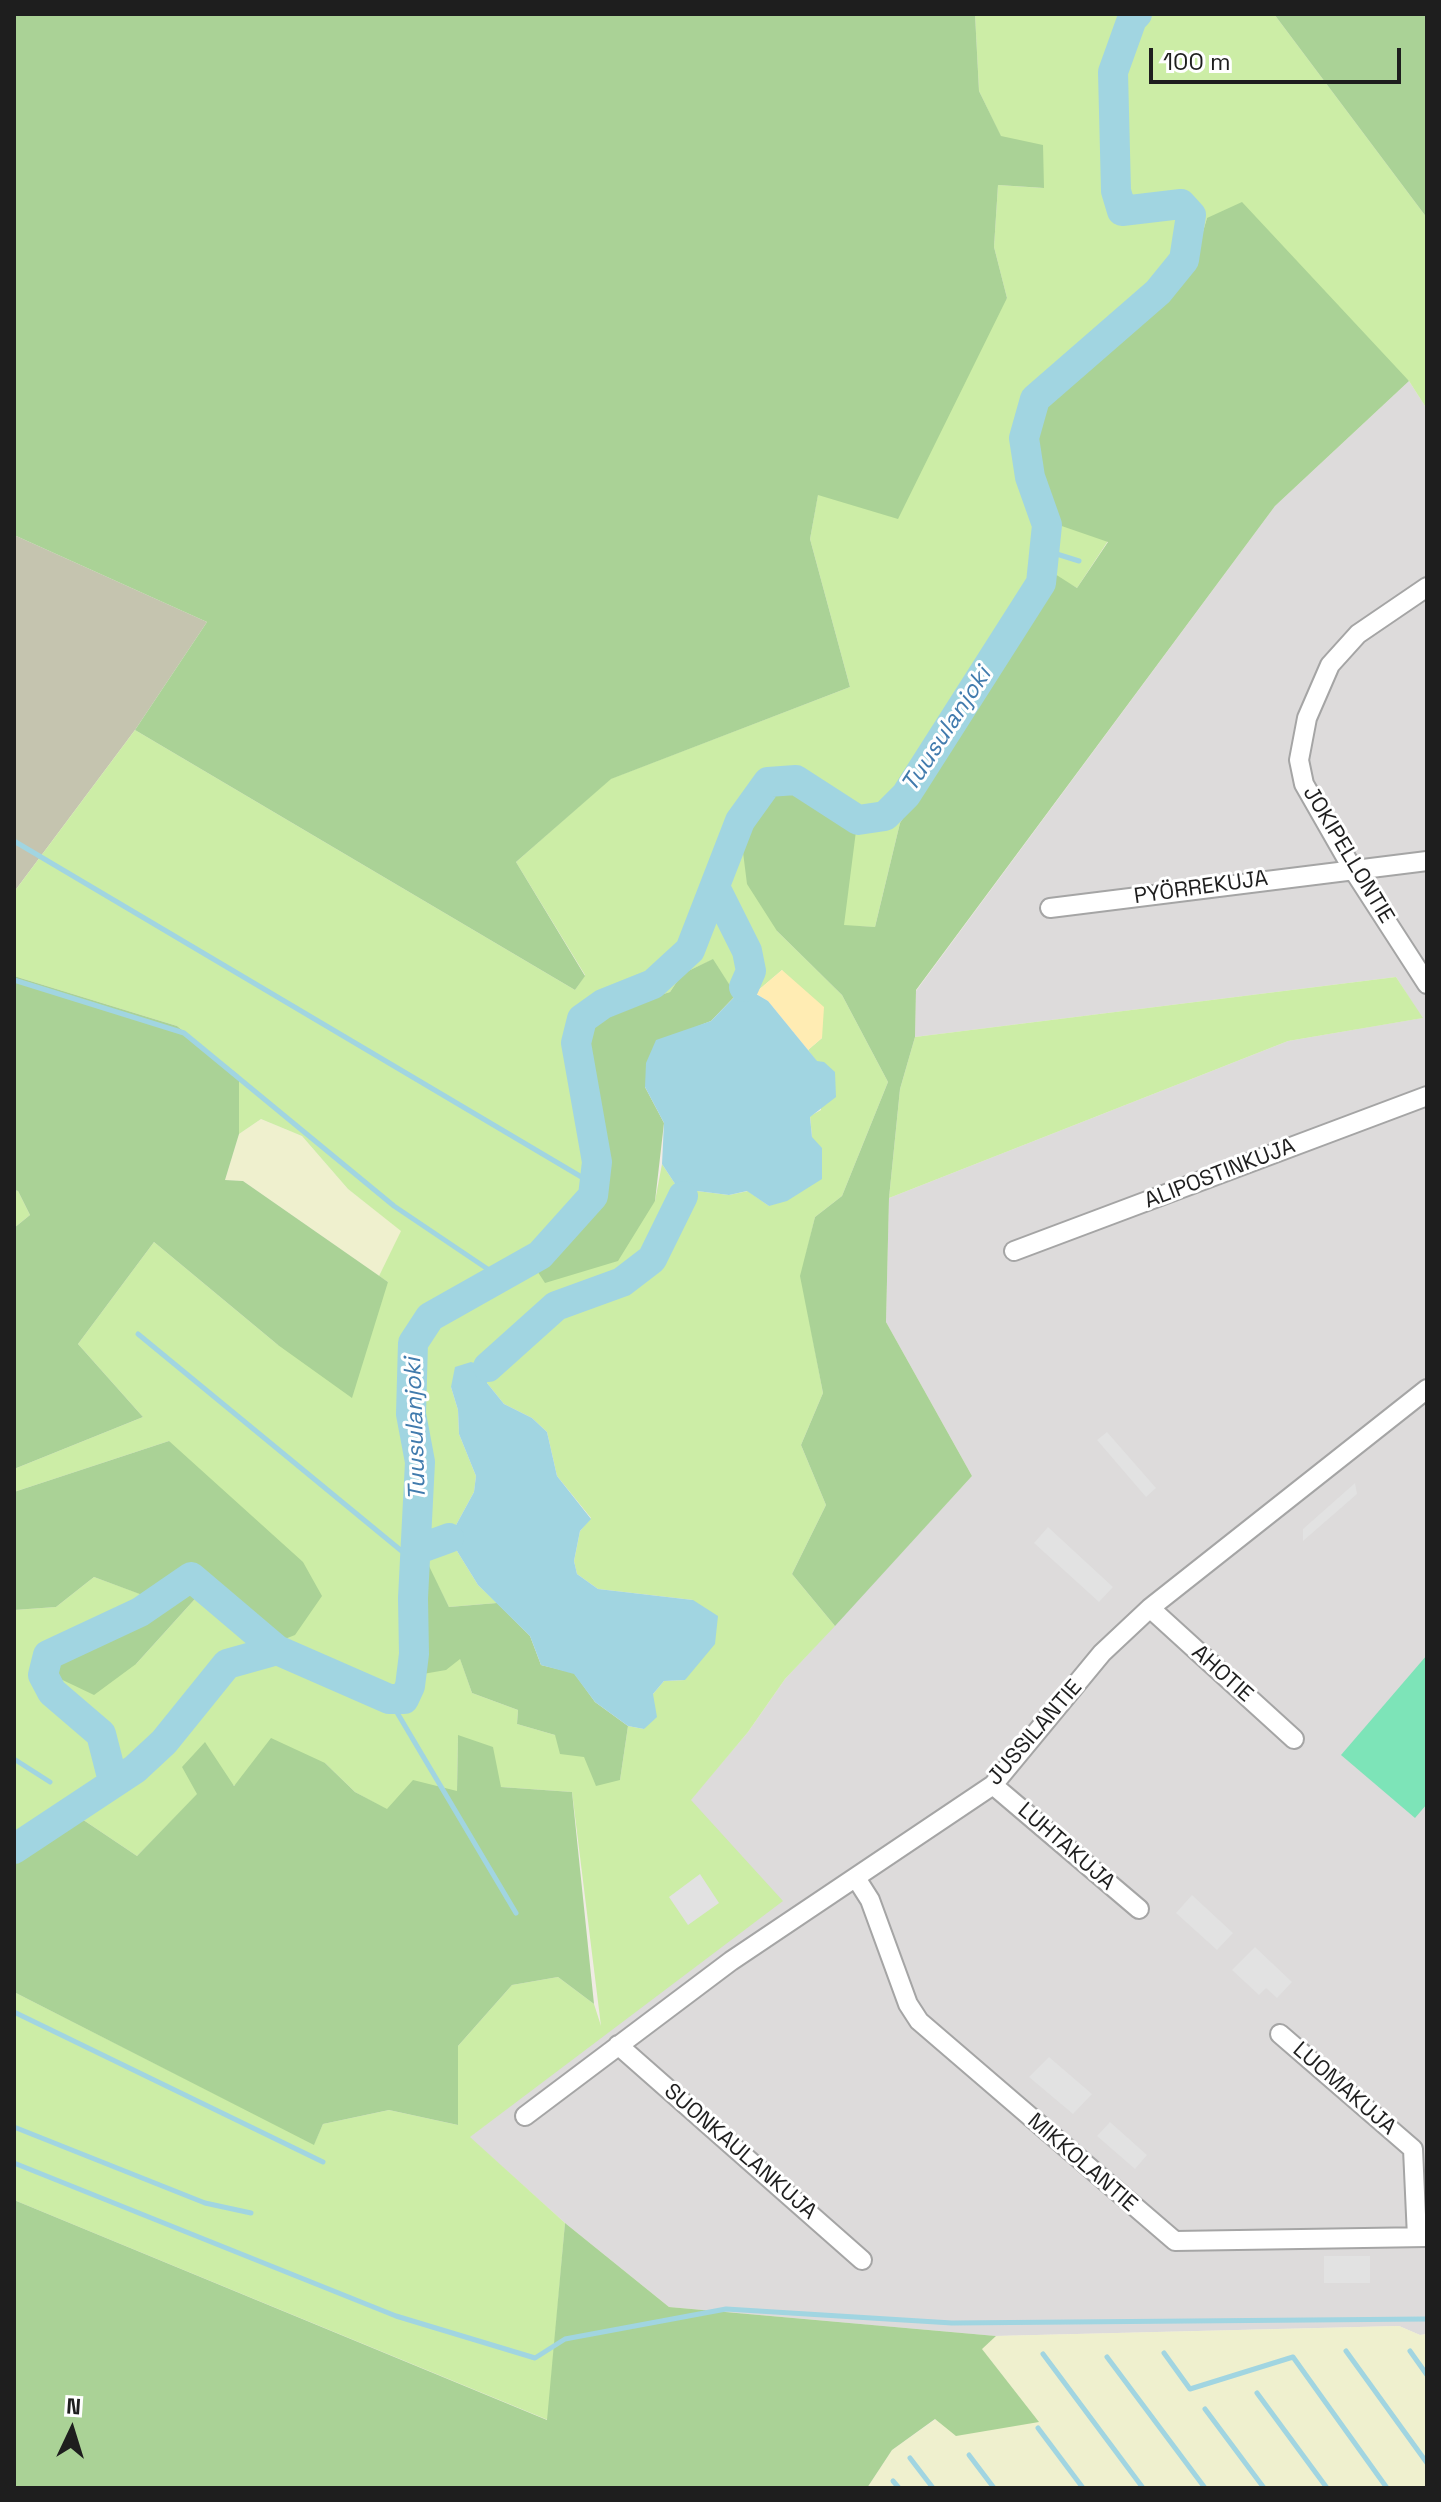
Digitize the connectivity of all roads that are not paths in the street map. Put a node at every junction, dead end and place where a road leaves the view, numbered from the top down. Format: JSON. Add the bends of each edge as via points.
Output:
{"nodes":[{"id":1,"x":1427,"y":587,"type":"edge"},
{"id":2,"x":1427,"y":861,"type":"edge"},
{"id":3,"x":1352,"y":868,"type":"junction"},
{"id":4,"x":1050,"y":908,"type":"dead end"},
{"id":5,"x":1427,"y":984,"type":"edge"},
{"id":6,"x":1427,"y":1096,"type":"edge"},
{"id":7,"x":1014,"y":1251,"type":"dead end"},
{"id":8,"x":1427,"y":1389,"type":"edge"},
{"id":9,"x":1150,"y":1608,"type":"junction"},
{"id":10,"x":1294,"y":1739,"type":"dead end"},
{"id":11,"x":993,"y":1785,"type":"junction"},
{"id":12,"x":856,"y":1878,"type":"junction"},
{"id":13,"x":1139,"y":1909,"type":"dead end"},
{"id":14,"x":1280,"y":2034,"type":"dead end"},
{"id":15,"x":618,"y":2045,"type":"junction"},
{"id":16,"x":525,"y":2116,"type":"dead end"},
{"id":17,"x":1422,"y":2237,"type":"edge"},
{"id":18,"x":862,"y":2260,"type":"dead end"}],
"edges":[{"from":1,"to":3,"type":"street","name":"JOKIPELLONTIE","via":[[1347,645],[1330,665],[1307,718],[1299,771]]},
{"from":2,"to":3,"type":"street","name":"PYÖRREKUJA"},
{"from":3,"to":4,"type":"street","name":"PYÖRREKUJA"},
{"from":3,"to":5,"type":"street","name":"JOKIPELLONTIE"},
{"from":6,"to":7,"type":"street","name":"ALIPOSTINKUJA"},
{"from":8,"to":9,"type":"street","name":"JUSSILANTIE"},
{"from":9,"to":10,"type":"street","name":"AHOTIE"},
{"from":9,"to":11,"type":"street","name":"JUSSILANTIE","via":[[1102,1653]]},
{"from":11,"to":12,"type":"street","name":"JUSSILANTIE"},
{"from":11,"to":13,"type":"street","name":"LUHTAKUJA"},
{"from":12,"to":15,"type":"street","name":"JUSSILANTIE"},
{"from":12,"to":17,"type":"street","name":"MIKKOLANTIE","via":[[919,2021],[1175,2241]]},
{"from":14,"to":17,"type":"street","name":"LUOMAKUJA","via":[[1413,2149]]},
{"from":15,"to":16,"type":"street","name":"JUSSILANTIE"},
{"from":15,"to":18,"type":"street","name":"SUONKAULANKUJA"}]}
